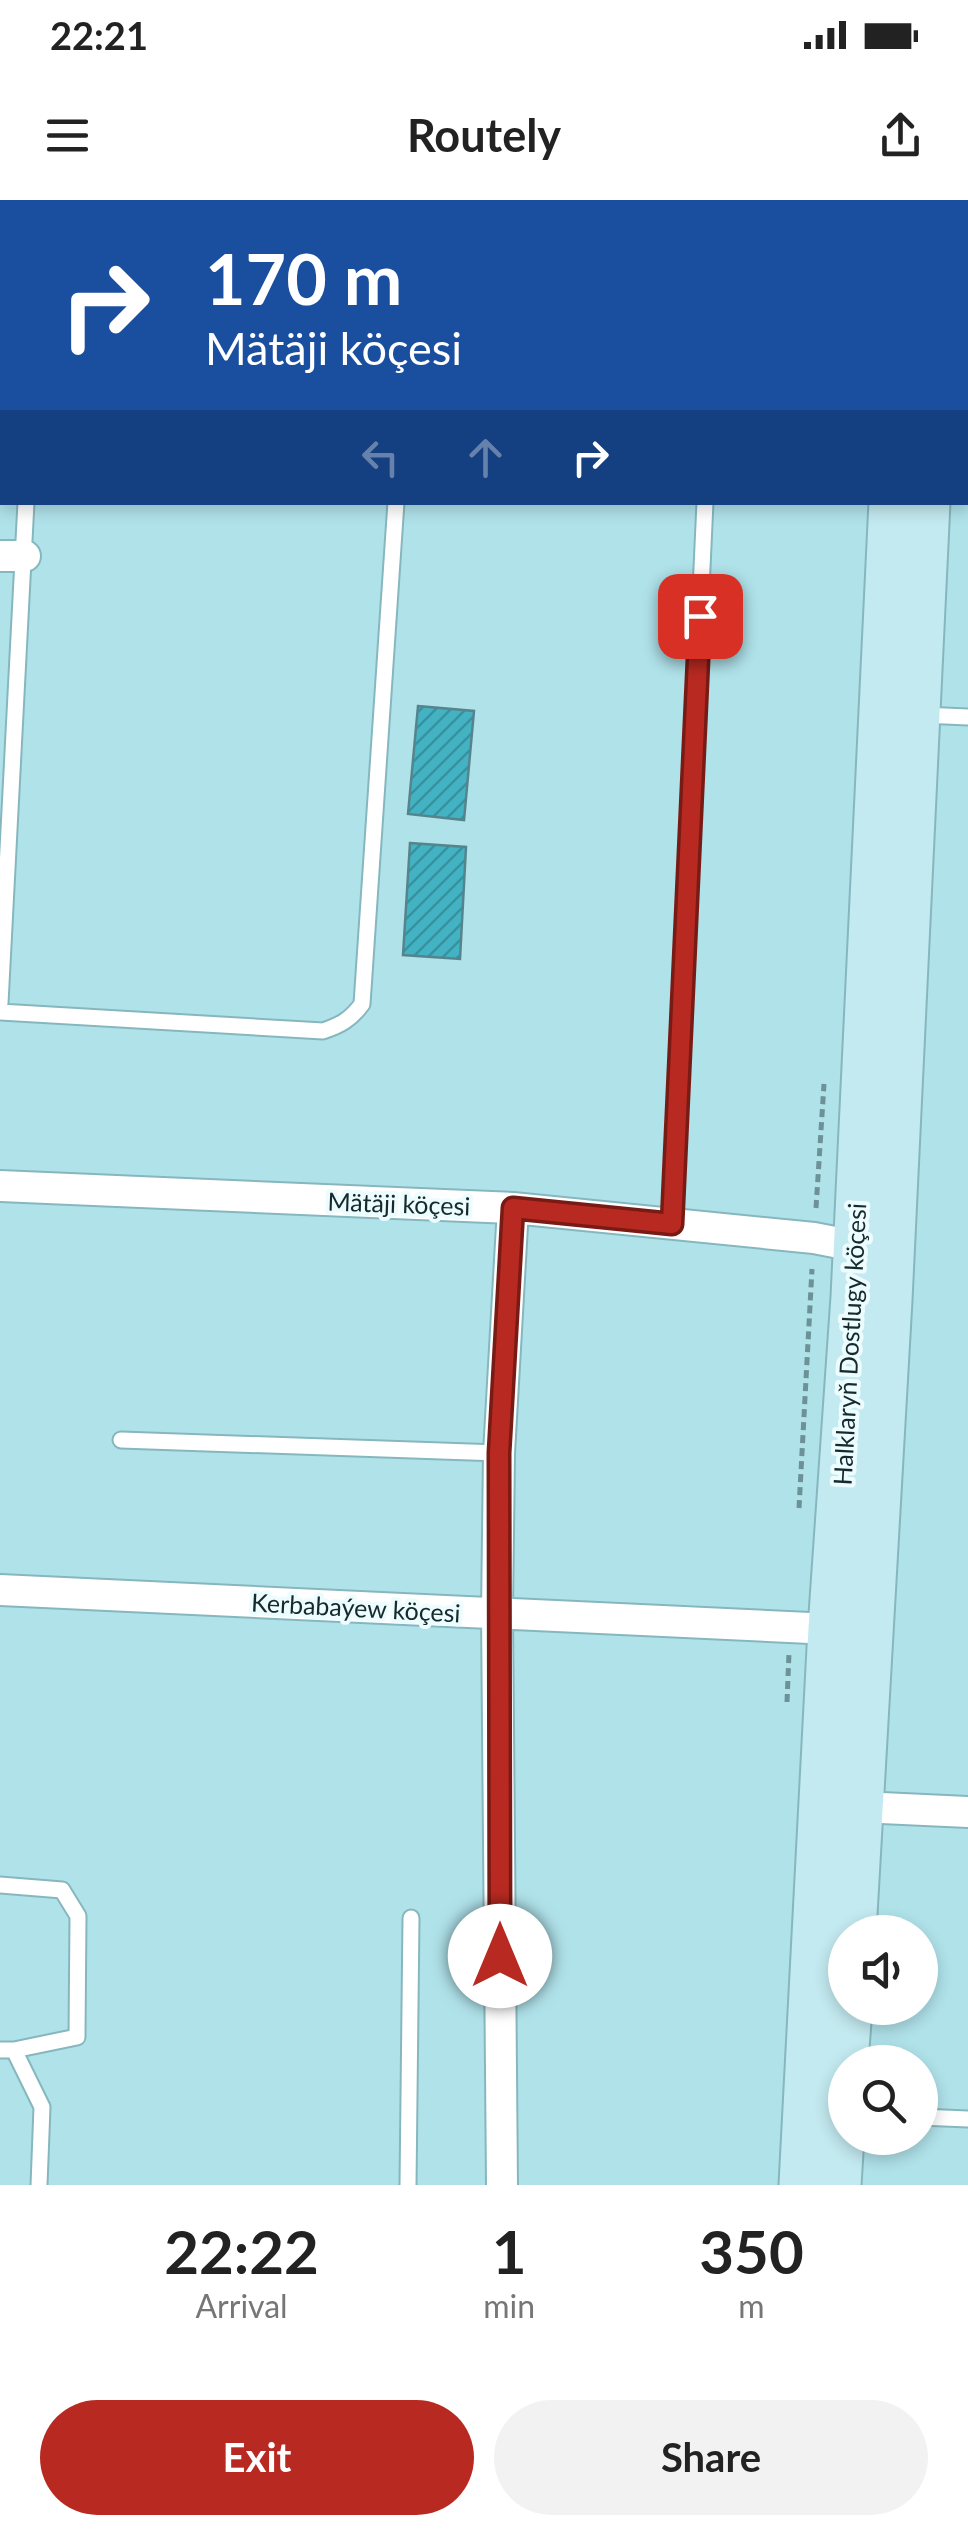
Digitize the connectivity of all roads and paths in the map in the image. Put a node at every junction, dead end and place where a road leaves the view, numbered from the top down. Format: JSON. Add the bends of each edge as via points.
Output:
{"nodes":[{"id":1,"x":25,"y":505,"type":"edge"},
{"id":2,"x":396,"y":505,"type":"edge"},
{"id":3,"x":705,"y":505,"type":"edge"},
{"id":4,"x":892,"y":505,"type":"edge"},
{"id":5,"x":928,"y":505,"type":"edge"},
{"id":6,"x":12,"y":556,"type":"edge"},
{"id":7,"x":916,"y":714,"type":"junction"},
{"id":8,"x":968,"y":716,"type":"edge"},
{"id":9,"x":0,"y":1003,"type":"edge"},
{"id":10,"x":0,"y":1012,"type":"edge"},
{"id":11,"x":0,"y":1186,"type":"edge"},
{"id":12,"x":513,"y":1208,"type":"junction"},
{"id":13,"x":672,"y":1224,"type":"junction"},
{"id":14,"x":855,"y":1246,"type":"junction"},
{"id":15,"x":121,"y":1440,"type":"dead end"},
{"id":16,"x":499,"y":1453,"type":"junction"},
{"id":17,"x":0,"y":1590,"type":"edge"},
{"id":18,"x":497,"y":1613,"type":"junction"},
{"id":19,"x":832,"y":1628,"type":"junction"},
{"id":20,"x":860,"y":1807,"type":"junction"},
{"id":21,"x":968,"y":1812,"type":"edge"},
{"id":22,"x":0,"y":1885,"type":"edge"},
{"id":23,"x":854,"y":1915,"type":"edge"},
{"id":24,"x":411,"y":1918,"type":"dead end"},
{"id":25,"x":7,"y":2050,"type":"edge"},
{"id":26,"x":938,"y":2118,"type":"edge"},
{"id":27,"x":968,"y":2119,"type":"edge"},
{"id":28,"x":841,"y":2155,"type":"edge"},
{"id":29,"x":39,"y":2185,"type":"edge"},
{"id":30,"x":408,"y":2185,"type":"edge"},
{"id":31,"x":502,"y":2185,"type":"edge"},
{"id":32,"x":802,"y":2185,"type":"edge"},
{"id":33,"x":838,"y":2185,"type":"edge"}],
"edges":[{"from":1,"to":6,"type":"lane"},
{"from":2,"to":10,"type":"lane","via":[[362,1004],[353,1016],[323,1031]]},
{"from":3,"to":13,"type":"lane"},
{"from":4,"to":14,"type":"street","name":"Halklaryň Dostlugy köçesi"},
{"from":5,"to":7,"type":"street","name":"Halklaryň Dostlugy köçesi"},
{"from":6,"to":9,"type":"lane"},
{"from":7,"to":8,"type":"lane"},
{"from":7,"to":20,"type":"street","name":"Halklaryň Dostlugy köçesi"},
{"from":11,"to":12,"type":"street","name":"Mätäji köçesi"},
{"from":12,"to":13,"type":"street","name":"Mätäji köçesi"},
{"from":12,"to":16,"type":"street"},
{"from":13,"to":14,"type":"street","name":"Mätäji köçesi"},
{"from":14,"to":19,"type":"street","name":"Halklaryň Dostlugy köçesi"},
{"from":15,"to":16,"type":"lane"},
{"from":16,"to":18,"type":"street"},
{"from":17,"to":18,"type":"street","name":"Kerbabaýew köçesi"},
{"from":18,"to":19,"type":"street","name":"Kerbabaýew köçesi"},
{"from":18,"to":31,"type":"street"},
{"from":19,"to":32,"type":"street","name":"Halklaryň Dostlugy köçesi"},
{"from":20,"to":21,"type":"street"},
{"from":20,"to":23,"type":"street","name":"Halklaryň Dostlugy köçesi"},
{"from":22,"to":25,"type":"lane","via":[[62,1890],[78,1916],[78,2037]]},
{"from":24,"to":30,"type":"lane"},
{"from":25,"to":29,"type":"lane","via":[[42,2106]]},
{"from":26,"to":27,"type":"lane"},
{"from":28,"to":33,"type":"street"}]}
